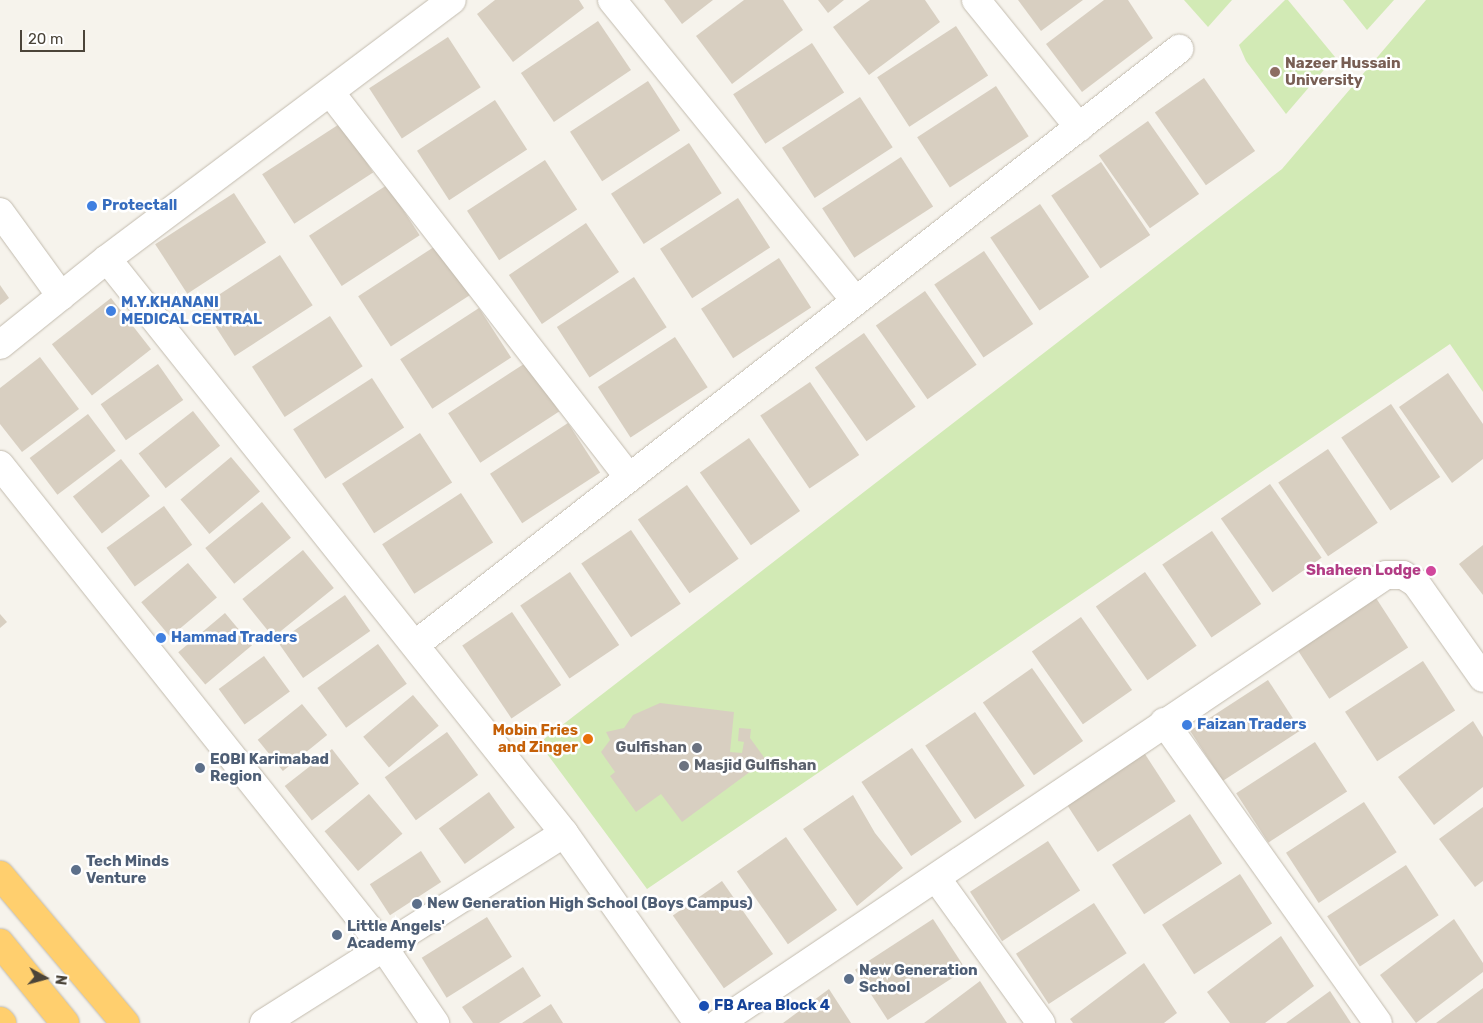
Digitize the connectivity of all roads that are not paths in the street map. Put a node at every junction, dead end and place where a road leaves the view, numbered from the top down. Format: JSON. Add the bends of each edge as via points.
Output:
{"nodes":[{"id":1,"x":452,"y":0,"type":"edge"},
{"id":2,"x":612,"y":0,"type":"edge"},
{"id":3,"x":976,"y":0,"type":"edge"},
{"id":4,"x":1179,"y":49,"type":"dead end"},
{"id":5,"x":330,"y":92,"type":"junction"},
{"id":6,"x":1079,"y":127,"type":"junction"},
{"id":7,"x":0,"y":212,"type":"edge"},
{"id":8,"x":107,"y":259,"type":"junction"},
{"id":9,"x":61,"y":296,"type":"junction"},
{"id":10,"x":856,"y":302,"type":"junction"},
{"id":11,"x":0,"y":345,"type":"edge"},
{"id":12,"x":0,"y":464,"type":"edge"},
{"id":13,"x":629,"y":478,"type":"junction"},
{"id":14,"x":416,"y":644,"type":"junction"},
{"id":15,"x":1483,"y":678,"type":"edge"},
{"id":16,"x":1164,"y":722,"type":"junction"},
{"id":17,"x":564,"y":833,"type":"junction"},
{"id":18,"x":0,"y":876,"type":"edge"},
{"id":19,"x":937,"y":879,"type":"junction"},
{"id":20,"x":0,"y":943,"type":"edge"},
{"id":21,"x":384,"y":948,"type":"junction"},
{"id":22,"x":64,"y":1023,"type":"edge"},
{"id":23,"x":125,"y":1023,"type":"edge"},
{"id":24,"x":264,"y":1023,"type":"edge"},
{"id":25,"x":435,"y":1023,"type":"edge"},
{"id":26,"x":698,"y":1023,"type":"edge"},
{"id":27,"x":719,"y":1023,"type":"edge"},
{"id":28,"x":1041,"y":1023,"type":"edge"},
{"id":29,"x":1378,"y":1023,"type":"edge"}],
"edges":[{"from":1,"to":5,"type":"street"},
{"from":2,"to":10,"type":"street"},
{"from":3,"to":6,"type":"street"},
{"from":4,"to":6,"type":"street"},
{"from":5,"to":8,"type":"street"},
{"from":5,"to":13,"type":"street"},
{"from":6,"to":10,"type":"street"},
{"from":7,"to":9,"type":"street"},
{"from":8,"to":9,"type":"street"},
{"from":8,"to":14,"type":"street"},
{"from":9,"to":11,"type":"street"},
{"from":10,"to":13,"type":"street"},
{"from":12,"to":21,"type":"street"},
{"from":13,"to":14,"type":"street"},
{"from":14,"to":17,"type":"street"},
{"from":15,"to":16,"type":"street","via":[[1416,583],[1403,575],[1386,575]]},
{"from":16,"to":19,"type":"street"},
{"from":16,"to":29,"type":"street"},
{"from":17,"to":21,"type":"street"},
{"from":17,"to":26,"type":"street"},
{"from":18,"to":23,"type":"highway"},
{"from":19,"to":27,"type":"street"},
{"from":19,"to":28,"type":"street"},
{"from":20,"to":22,"type":"highway"},
{"from":21,"to":24,"type":"street"},
{"from":21,"to":25,"type":"street"}]}
